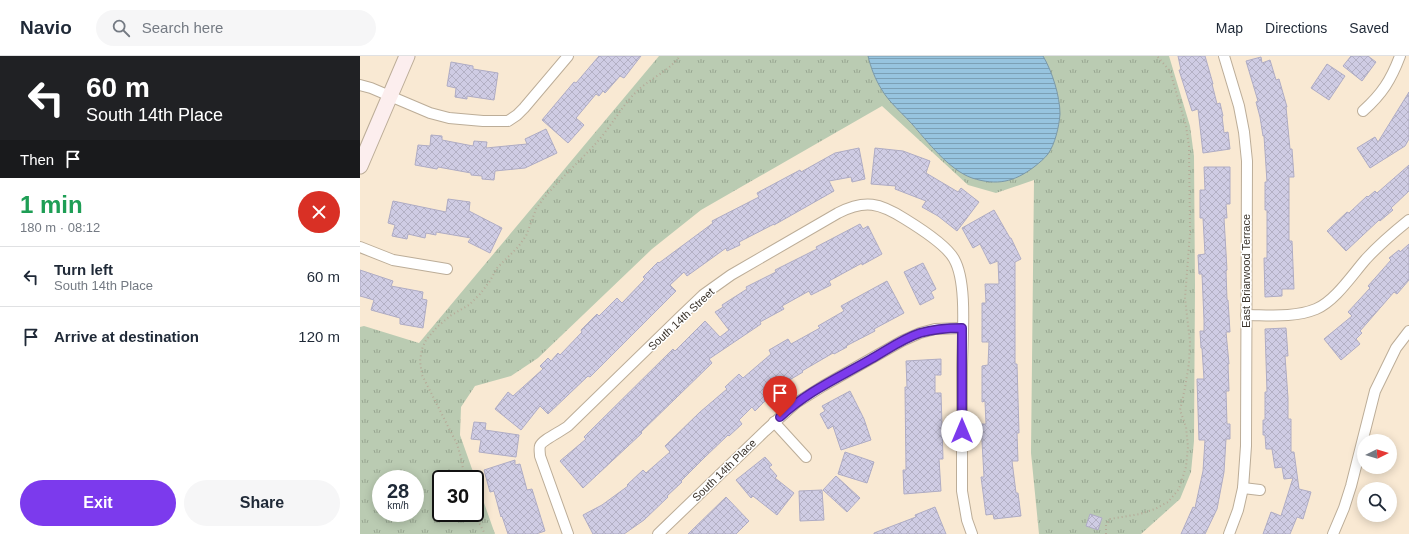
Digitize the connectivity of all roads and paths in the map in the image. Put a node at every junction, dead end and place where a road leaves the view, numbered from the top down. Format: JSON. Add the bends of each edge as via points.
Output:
{"nodes":[{"id":1,"x":406,"y":56,"type":"edge"},
{"id":2,"x":568,"y":56,"type":"edge"},
{"id":3,"x":680,"y":56,"type":"edge"},
{"id":4,"x":1157,"y":56,"type":"edge"},
{"id":5,"x":1224,"y":56,"type":"edge"},
{"id":6,"x":1400,"y":56,"type":"edge"},
{"id":7,"x":360,"y":85,"type":"edge"},
{"id":8,"x":390,"y":96,"type":"junction"},
{"id":9,"x":1362,"y":111,"type":"dead end"},
{"id":10,"x":360,"y":166,"type":"edge"},
{"id":11,"x":1409,"y":220,"type":"edge"},
{"id":12,"x":360,"y":246,"type":"edge"},
{"id":13,"x":447,"y":269,"type":"dead end"},
{"id":14,"x":1246,"y":315,"type":"junction"},
{"id":15,"x":962,"y":328,"type":"junction"},
{"id":16,"x":1409,"y":331,"type":"edge"},
{"id":17,"x":774,"y":422,"type":"junction"},
{"id":18,"x":806,"y":457,"type":"dead end"},
{"id":19,"x":463,"y":470,"type":"edge"},
{"id":20,"x":1242,"y":488,"type":"junction"},
{"id":21,"x":1260,"y":490,"type":"dead end"},
{"id":22,"x":479,"y":522,"type":"edge"},
{"id":23,"x":485,"y":534,"type":"edge"},
{"id":24,"x":568,"y":534,"type":"edge"},
{"id":25,"x":658,"y":534,"type":"edge"},
{"id":26,"x":972,"y":534,"type":"edge"},
{"id":27,"x":1106,"y":534,"type":"edge"},
{"id":28,"x":1229,"y":534,"type":"edge"},
{"id":29,"x":1333,"y":534,"type":"edge"}],
"edges":[{"from":1,"to":8,"type":"street"},
{"from":2,"to":8,"type":"street","via":[[524,108],[508,121],[449,118]]},
{"from":3,"to":19,"type":"path","via":[[638,91],[599,140],[543,199],[536,209],[526,236],[497,268],[480,294],[469,305],[437,327],[426,340],[420,362],[422,374],[457,444]]},
{"from":4,"to":27,"type":"path","via":[[1170,71],[1186,126],[1189,146],[1190,233],[1185,298],[1190,349],[1180,410],[1186,427],[1186,468],[1179,489],[1168,502],[1140,514],[1110,519],[1106,525]]},
{"from":5,"to":14,"type":"street","name":"East Briarwood Terrace","via":[[1239,106],[1247,154]]},
{"from":6,"to":9,"type":"street","via":[[1387,85]]},
{"from":7,"to":8,"type":"street"},
{"from":8,"to":10,"type":"street"},
{"from":11,"to":14,"type":"street","via":[[1367,259],[1327,302],[1316,309],[1300,313]]},
{"from":12,"to":13,"type":"street","via":[[393,260]]},
{"from":14,"to":20,"type":"street","name":"East Briarwood Terrace","via":[[1246,446]]},
{"from":15,"to":17,"type":"street","name":"South 14th Place","via":[[935,329],[902,341],[796,403]]},
{"from":15,"to":24,"type":"street","name":"South 14th Street","via":[[960,270],[946,249],[885,207],[867,204],[847,208],[730,275],[680,317],[568,426],[545,440],[540,446],[540,456]]},
{"from":15,"to":26,"type":"street","via":[[962,490]]},
{"from":16,"to":29,"type":"street","via":[[1396,348],[1375,391],[1349,492]]},
{"from":17,"to":18,"type":"street"},
{"from":17,"to":25,"type":"street","name":"South 14th Place"},
{"from":20,"to":21,"type":"street"},
{"from":20,"to":28,"type":"street","name":"East Briarwood Terrace","via":[[1238,510]]},
{"from":22,"to":23,"type":"path"}]}
